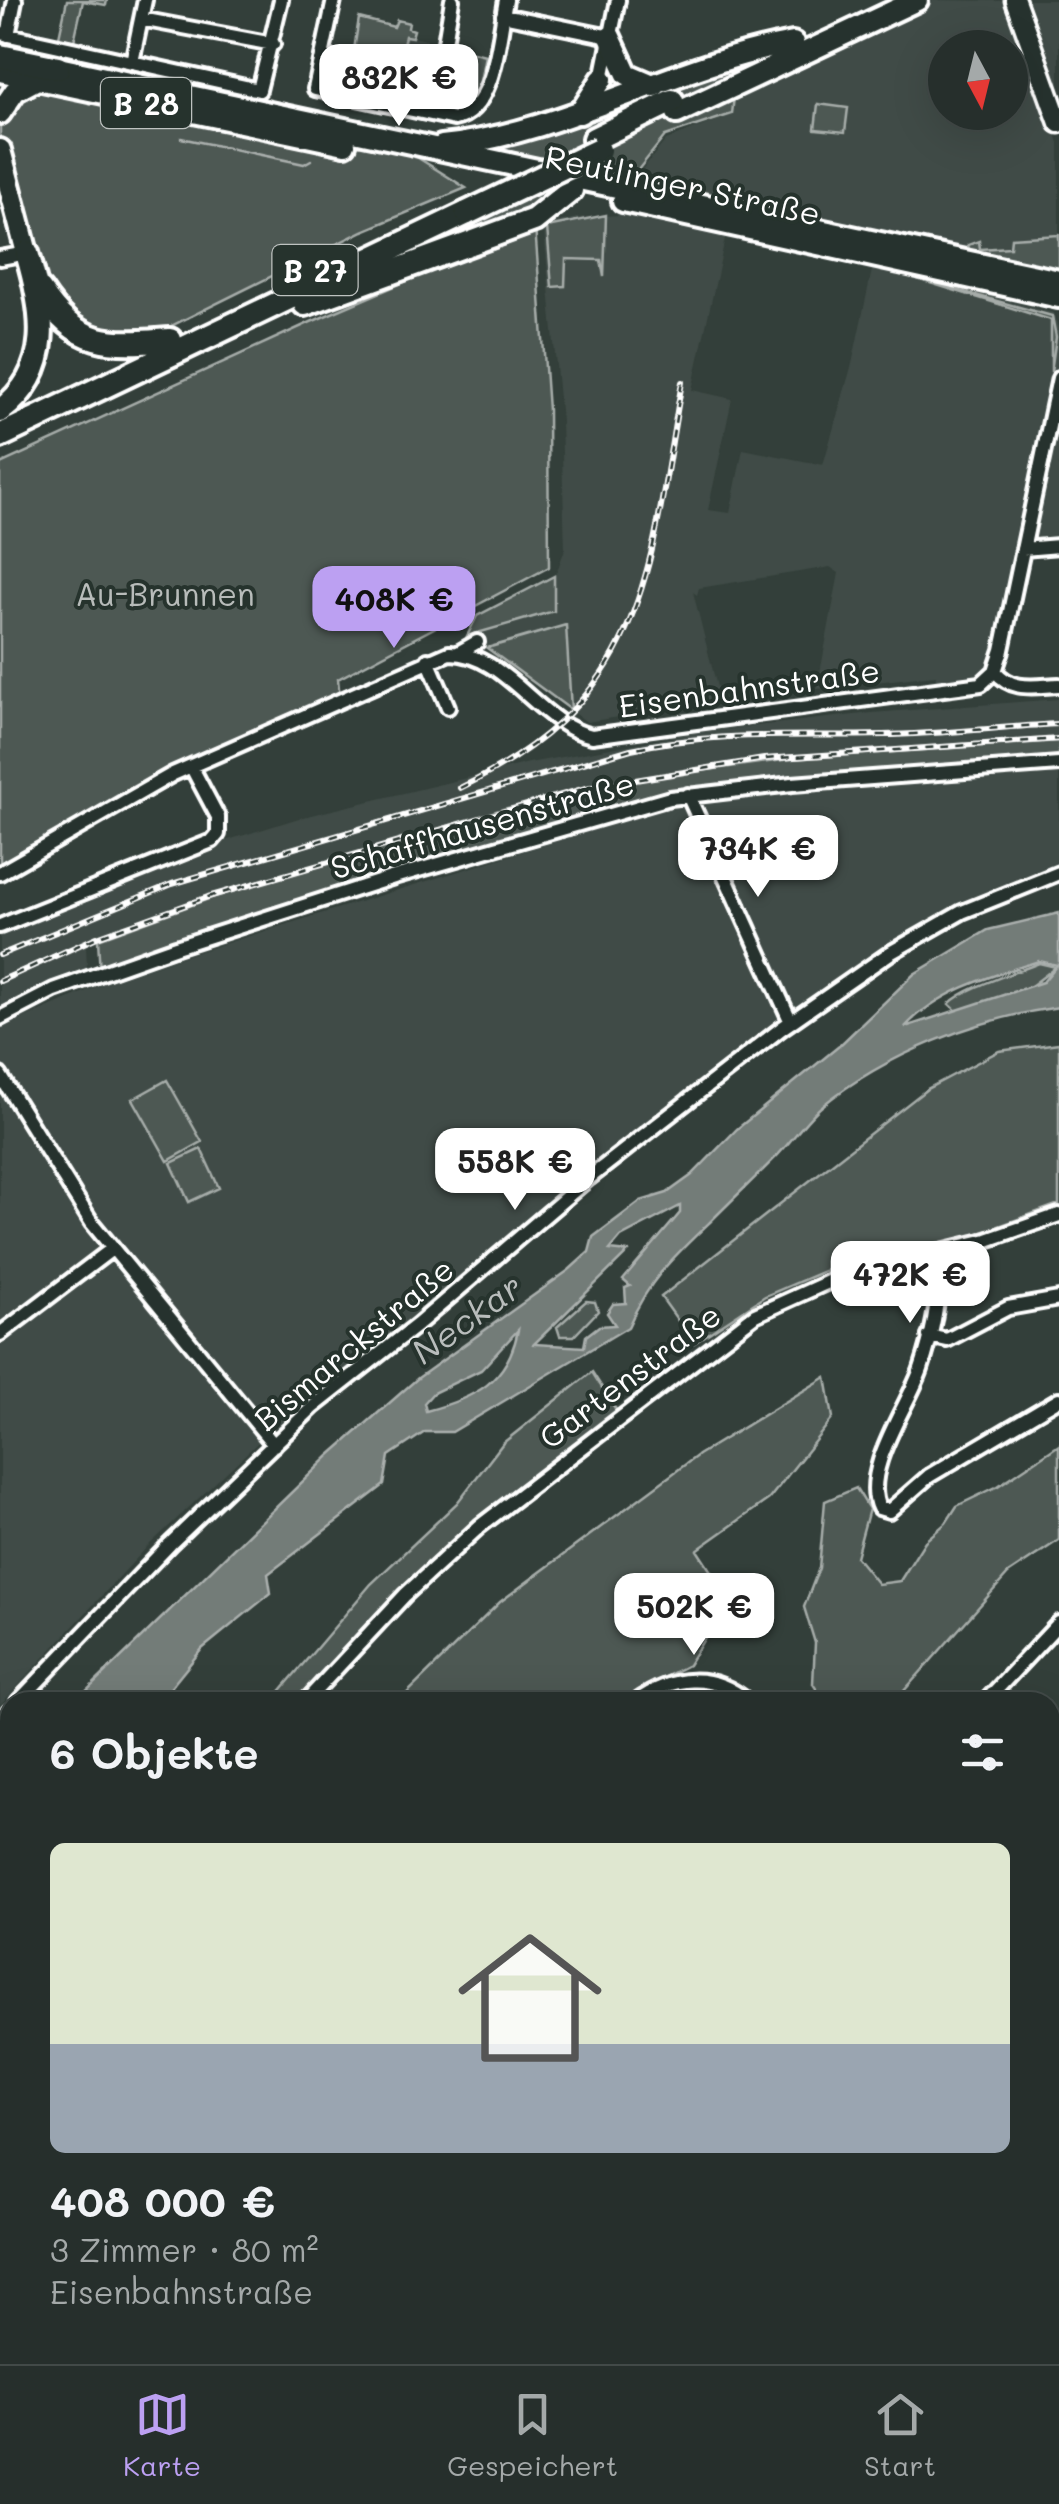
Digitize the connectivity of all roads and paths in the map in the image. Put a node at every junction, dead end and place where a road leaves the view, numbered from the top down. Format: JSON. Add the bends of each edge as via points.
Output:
{"nodes":[{"id":1,"x":15,"y":0,"type":"edge"},
{"id":2,"x":145,"y":0,"type":"edge"},
{"id":3,"x":282,"y":0,"type":"edge"},
{"id":4,"x":334,"y":0,"type":"edge"},
{"id":5,"x":506,"y":0,"type":"edge"},
{"id":6,"x":618,"y":0,"type":"edge"},
{"id":7,"x":883,"y":0,"type":"edge"},
{"id":8,"x":917,"y":0,"type":"edge"},
{"id":9,"x":1014,"y":0,"type":"edge"},
{"id":10,"x":447,"y":1,"type":"edge"},
{"id":11,"x":503,"y":15,"type":"junction"},
{"id":12,"x":141,"y":18,"type":"junction"},
{"id":13,"x":610,"y":37,"type":"junction"},
{"id":14,"x":3,"y":41,"type":"edge"},
{"id":15,"x":273,"y":44,"type":"junction"},
{"id":16,"x":322,"y":56,"type":"junction"},
{"id":17,"x":132,"y":62,"type":"junction"},
{"id":18,"x":58,"y":68,"type":"junction"},
{"id":19,"x":0,"y":71,"type":"edge"},
{"id":20,"x":34,"y":78,"type":"junction"},
{"id":21,"x":602,"y":79,"type":"joint"},
{"id":22,"x":259,"y":90,"type":"junction"},
{"id":23,"x":668,"y":100,"type":"junction"},
{"id":24,"x":0,"y":113,"type":"edge"},
{"id":25,"x":579,"y":114,"type":"junction"},
{"id":26,"x":261,"y":120,"type":"junction"},
{"id":27,"x":1059,"y":123,"type":"edge"},
{"id":28,"x":424,"y":148,"type":"junction"},
{"id":29,"x":0,"y":150,"type":"edge"},
{"id":30,"x":571,"y":190,"type":"junction"},
{"id":31,"x":464,"y":208,"type":"junction"},
{"id":32,"x":27,"y":253,"type":"junction"},
{"id":33,"x":0,"y":258,"type":"edge"},
{"id":34,"x":1059,"y":280,"type":"edge"},
{"id":35,"x":36,"y":282,"type":"junction"},
{"id":36,"x":1059,"y":297,"type":"edge"},
{"id":37,"x":240,"y":322,"type":"junction"},
{"id":38,"x":170,"y":340,"type":"junction"},
{"id":39,"x":1059,"y":378,"type":"edge"},
{"id":40,"x":0,"y":411,"type":"edge"},
{"id":41,"x":0,"y":421,"type":"edge"},
{"id":42,"x":0,"y":436,"type":"edge"},
{"id":43,"x":1059,"y":546,"type":"edge"},
{"id":44,"x":1023,"y":549,"type":"junction"},
{"id":45,"x":478,"y":642,"type":"dead end"},
{"id":46,"x":458,"y":653,"type":"junction"},
{"id":47,"x":428,"y":660,"type":"junction"},
{"id":48,"x":995,"y":671,"type":"junction"},
{"id":49,"x":1059,"y":685,"type":"edge"},
{"id":50,"x":448,"y":707,"type":"dead end"},
{"id":51,"x":1059,"y":764,"type":"edge"},
{"id":52,"x":191,"y":766,"type":"junction"},
{"id":53,"x":688,"y":795,"type":"junction"},
{"id":54,"x":0,"y":873,"type":"edge"},
{"id":55,"x":1059,"y":873,"type":"edge"},
{"id":56,"x":0,"y":926,"type":"edge"},
{"id":57,"x":0,"y":1018,"type":"edge"},
{"id":58,"x":791,"y":1022,"type":"junction"},
{"id":59,"x":0,"y":1075,"type":"edge"},
{"id":60,"x":1059,"y":1215,"type":"edge"},
{"id":61,"x":112,"y":1249,"type":"junction"},
{"id":62,"x":938,"y":1253,"type":"junction"},
{"id":63,"x":1059,"y":1298,"type":"edge"},
{"id":64,"x":0,"y":1334,"type":"edge"},
{"id":65,"x":929,"y":1336,"type":"junction"},
{"id":66,"x":1059,"y":1399,"type":"edge"},
{"id":67,"x":274,"y":1445,"type":"junction"},
{"id":68,"x":1059,"y":1623,"type":"edge"},
{"id":69,"x":28,"y":1692,"type":"edge"},
{"id":70,"x":314,"y":1692,"type":"edge"},
{"id":71,"x":652,"y":1692,"type":"edge"},
{"id":72,"x":731,"y":1692,"type":"edge"},
{"id":73,"x":995,"y":1692,"type":"edge"}],
"edges":[{"from":1,"to":14,"type":"street"},
{"from":2,"to":12,"type":"street"},
{"from":3,"to":15,"type":"street"},
{"from":4,"to":16,"type":"street"},
{"from":5,"to":11,"type":"street"},
{"from":6,"to":13,"type":"street"},
{"from":7,"to":23,"type":"main road","number":"B 27"},
{"from":8,"to":23,"type":"main road","number":"B 27"},
{"from":9,"to":27,"type":"main road"},
{"from":10,"to":16,"type":"street","via":[[442,61],[431,78]]},
{"from":11,"to":13,"type":"street"},
{"from":11,"to":16,"type":"street","via":[[485,92],[461,118],[314,89]]},
{"from":12,"to":15,"type":"street"},
{"from":12,"to":17,"type":"street"},
{"from":13,"to":21,"type":"street"},
{"from":13,"to":23,"type":"main road","via":[[626,74]]},
{"from":14,"to":17,"type":"street"},
{"from":14,"to":18,"type":"highway","number":"B 28"},
{"from":15,"to":22,"type":"street"},
{"from":17,"to":22,"type":"street"},
{"from":18,"to":20,"type":"main road"},
{"from":18,"to":26,"type":"main road","name":"Reutlinger Straße","number":"B 28"},
{"from":19,"to":20,"type":"main road","name":"Reutlinger Straße","number":"B 28"},
{"from":20,"to":24,"type":"main road"},
{"from":20,"to":26,"type":"main road","name":"Reutlinger Straße","number":"B 28"},
{"from":21,"to":25,"type":"main road"},
{"from":22,"to":26,"type":"street"},
{"from":23,"to":25,"type":"main road"},
{"from":23,"to":31,"type":"highway","number":"B 27","bridge":true,"via":[[596,144]]},
{"from":25,"to":28,"type":"main road","via":[[506,138]]},
{"from":26,"to":28,"type":"main road","name":"Reutlinger Straße","number":"B 28"},
{"from":26,"to":30,"type":"main road","name":"Reutlinger Straße","number":"B 28"},
{"from":28,"to":34,"type":"main road","name":"Reutlinger Straße","number":"B 28"},
{"from":29,"to":32,"type":"main road"},
{"from":30,"to":36,"type":"main road","name":"Reutlinger Straße","number":"B 28"},
{"from":30,"to":37,"type":"highway","via":[[517,227],[259,323]]},
{"from":31,"to":37,"type":"highway","number":"B 27"},
{"from":31,"to":38,"type":"highway","number":"B 27"},
{"from":32,"to":33,"type":"street"},
{"from":32,"to":35,"type":"highway"},
{"from":35,"to":38,"type":"highway","via":[[54,311],[91,338]]},
{"from":35,"to":40,"type":"highway","via":[[38,362],[28,384]]},
{"from":37,"to":42,"type":"highway","number":"B 27"},
{"from":38,"to":41,"type":"highway","number":"B 27"},
{"from":39,"to":44,"type":"street"},
{"from":43,"to":44,"type":"street"},
{"from":44,"to":48,"type":"street"},
{"from":45,"to":46,"type":"street"},
{"from":46,"to":47,"type":"street"},
{"from":46,"to":48,"type":"street","name":"Eisenbahnstraße","via":[[592,736],[972,688]]},
{"from":47,"to":50,"type":"street"},
{"from":47,"to":52,"type":"street"},
{"from":48,"to":49,"type":"street","via":[[1019,688]]},
{"from":51,"to":53,"type":"street","name":"Schaffhausenstraße"},
{"from":52,"to":54,"type":"street"},
{"from":52,"to":56,"type":"street","via":[[218,817],[212,841]]},
{"from":53,"to":57,"type":"street","name":"Schaffhausenstraße","via":[[176,947],[54,990]]},
{"from":53,"to":58,"type":"street"},
{"from":55,"to":58,"type":"street","name":"Bismarckstraße","via":[[962,912]]},
{"from":58,"to":67,"type":"street","name":"Bismarckstraße","via":[[589,1178]]},
{"from":59,"to":61,"type":"street"},
{"from":60,"to":62,"type":"street","name":"Gartenstraße"},
{"from":61,"to":64,"type":"street"},
{"from":61,"to":67,"type":"street"},
{"from":62,"to":65,"type":"street"},
{"from":62,"to":70,"type":"street","name":"Gartenstraße","via":[[820,1283],[728,1334],[469,1535]]},
{"from":63,"to":65,"type":"street","via":[[1008,1308],[947,1340]]},
{"from":65,"to":66,"type":"street","via":[[885,1449],[876,1499],[882,1510],[897,1508],[929,1476]]},
{"from":67,"to":69,"type":"street","name":"Bismarckstraße"},
{"from":68,"to":73,"type":"street"},
{"from":71,"to":72,"type":"street","via":[[689,1679]]}]}
